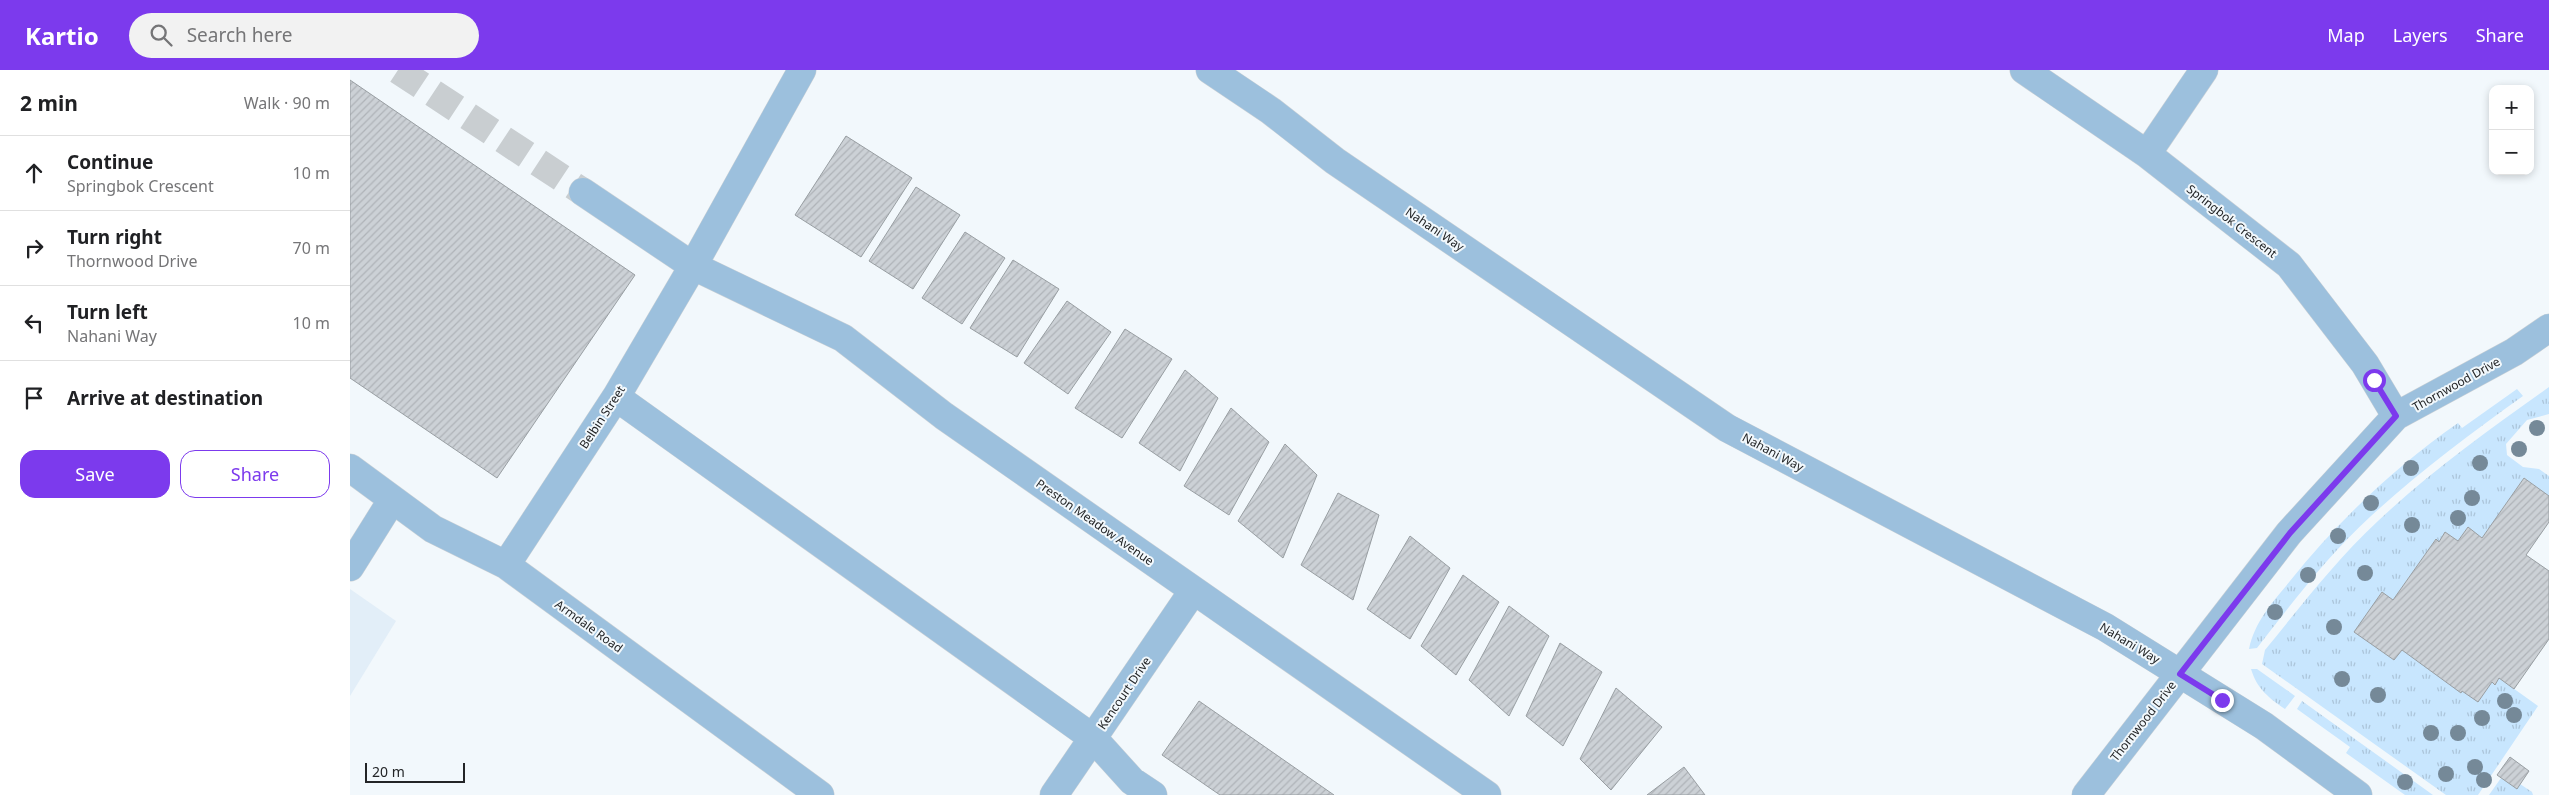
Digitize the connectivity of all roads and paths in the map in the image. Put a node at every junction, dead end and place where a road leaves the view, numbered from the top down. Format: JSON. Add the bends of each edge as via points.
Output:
{"nodes":[{"id":1,"x":802,"y":70,"type":"edge"},
{"id":2,"x":1210,"y":70,"type":"edge"},
{"id":3,"x":2024,"y":70,"type":"edge"},
{"id":4,"x":2204,"y":70,"type":"edge"},
{"id":5,"x":2147,"y":154,"type":"junction"},
{"id":6,"x":583,"y":192,"type":"tunnel mouth"},
{"id":7,"x":693,"y":266,"type":"junction"},
{"id":8,"x":2549,"y":328,"type":"edge"},
{"id":9,"x":616,"y":397,"type":"junction"},
{"id":10,"x":2396,"y":416,"type":"junction"},
{"id":11,"x":350,"y":468,"type":"edge"},
{"id":12,"x":392,"y":500,"type":"junction"},
{"id":13,"x":506,"y":566,"type":"junction"},
{"id":14,"x":350,"y":568,"type":"edge"},
{"id":15,"x":1193,"y":591,"type":"junction"},
{"id":16,"x":2180,"y":674,"type":"junction"},
{"id":17,"x":1094,"y":738,"type":"junction"},
{"id":18,"x":820,"y":795,"type":"edge"},
{"id":19,"x":1054,"y":795,"type":"edge"},
{"id":20,"x":1153,"y":795,"type":"edge"},
{"id":21,"x":1487,"y":795,"type":"edge"},
{"id":22,"x":2086,"y":795,"type":"edge"},
{"id":23,"x":2358,"y":795,"type":"edge"}],
"edges":[{"from":1,"to":7,"type":"street","name":"Belbin Street"},
{"from":2,"to":16,"type":"street","name":"Nahani Way","via":[[1343,166],[1727,428],[2105,627]]},
{"from":3,"to":5,"type":"street","name":"Springbok Crescent"},
{"from":4,"to":5,"type":"street"},
{"from":5,"to":10,"type":"street","name":"Springbok Crescent","via":[[2289,265],[2365,364]]},
{"from":6,"to":7,"type":"street","name":"Preston Meadow Avenue"},
{"from":7,"to":9,"type":"street","name":"Belbin Street"},
{"from":7,"to":15,"type":"street","name":"Preston Meadow Avenue","via":[[843,338],[944,416]]},
{"from":8,"to":10,"type":"street","name":"Thornwood Drive","via":[[2514,352]]},
{"from":9,"to":13,"type":"street","name":"Belbin Street"},
{"from":9,"to":17,"type":"street"},
{"from":10,"to":16,"type":"street","name":"Thornwood Drive","via":[[2290,533]]},
{"from":11,"to":12,"type":"street","name":"Armdale Road"},
{"from":12,"to":13,"type":"street","name":"Armdale Road","via":[[433,529]]},
{"from":12,"to":14,"type":"street"},
{"from":13,"to":18,"type":"street","name":"Armdale Road"},
{"from":15,"to":17,"type":"street","name":"Kencourt Drive"},
{"from":15,"to":21,"type":"street","name":"Preston Meadow Avenue"},
{"from":16,"to":22,"type":"street","name":"Thornwood Drive"},
{"from":16,"to":23,"type":"street","name":"Nahani Way","via":[[2264,726]]},
{"from":17,"to":19,"type":"street","name":"Kencourt Drive"},
{"from":17,"to":20,"type":"street","via":[[1132,781]]}]}
